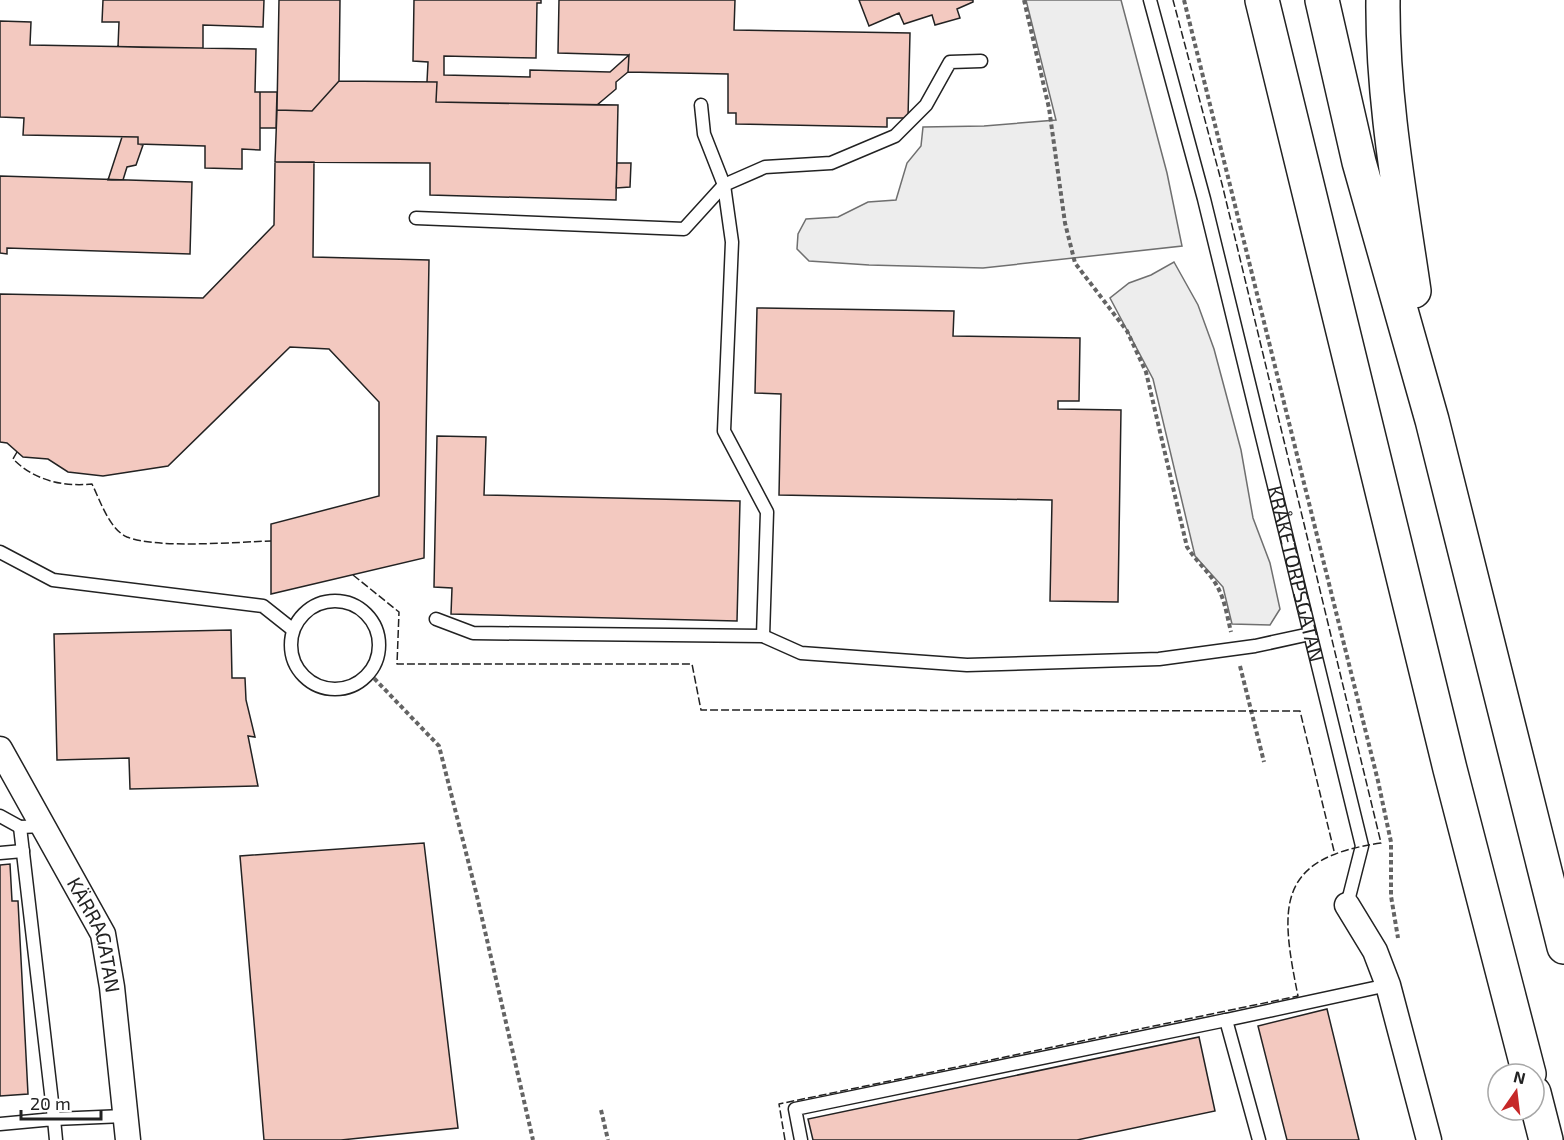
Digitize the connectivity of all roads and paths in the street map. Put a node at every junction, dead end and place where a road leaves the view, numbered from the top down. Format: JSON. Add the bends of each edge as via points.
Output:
{"nodes":[{"id":1,"x":1024,"y":0,"type":"edge"},
{"id":2,"x":1150,"y":0,"type":"edge"},
{"id":3,"x":1184,"y":0,"type":"edge"},
{"id":4,"x":1262,"y":0,"type":"edge"},
{"id":5,"x":1322,"y":0,"type":"edge"},
{"id":6,"x":1383,"y":0,"type":"edge"},
{"id":7,"x":981,"y":61,"type":"dead end"},
{"id":8,"x":701,"y":105,"type":"dead end"},
{"id":9,"x":724,"y":185,"type":"junction"},
{"id":10,"x":416,"y":218,"type":"dead end"},
{"id":11,"x":1432,"y":420,"type":"junction"},
{"id":12,"x":0,"y":552,"type":"edge"},
{"id":13,"x":436,"y":619,"type":"dead end"},
{"id":14,"x":292,"y":629,"type":"junction"},
{"id":15,"x":1310,"y":634,"type":"junction"},
{"id":16,"x":763,"y":636,"type":"junction"},
{"id":17,"x":1235,"y":649,"type":"junction"},
{"id":18,"x":369,"y":673,"type":"junction"},
{"id":19,"x":0,"y":749,"type":"edge"},
{"id":20,"x":1264,"y":762,"type":"dead end"},
{"id":21,"x":0,"y":816,"type":"edge"},
{"id":22,"x":32,"y":826,"type":"junction"},
{"id":23,"x":23,"y":851,"type":"junction"},
{"id":24,"x":0,"y":853,"type":"edge"},
{"id":25,"x":1347,"y":905,"type":"joint"},
{"id":26,"x":1564,"y":946,"type":"edge"},
{"id":27,"x":1399,"y":947,"type":"dead end"},
{"id":28,"x":1388,"y":985,"type":"junction"},
{"id":29,"x":1226,"y":1020,"type":"junction"},
{"id":30,"x":1526,"y":1062,"type":"edge"},
{"id":31,"x":601,"y":1110,"type":"dead end"},
{"id":32,"x":54,"y":1119,"type":"junction"},
{"id":33,"x":1541,"y":1122,"type":"edge"},
{"id":34,"x":0,"y":1124,"type":"edge"},
{"id":35,"x":126,"y":1128,"type":"edge"},
{"id":36,"x":56,"y":1140,"type":"edge"},
{"id":37,"x":533,"y":1140,"type":"edge"},
{"id":38,"x":608,"y":1140,"type":"edge"},
{"id":39,"x":801,"y":1140,"type":"edge"},
{"id":40,"x":1259,"y":1140,"type":"edge"},
{"id":41,"x":1429,"y":1140,"type":"edge"},
{"id":42,"x":1546,"y":1140,"type":"edge"}],
"edges":[{"from":1,"to":17,"type":"path","via":[[1049,108],[1065,223],[1075,263],[1127,331],[1146,372],[1187,547],[1216,584],[1225,604]]},
{"from":2,"to":15,"type":"lane","name":"KRÅKETORPSGATAN","via":[[1204,199]]},
{"from":3,"to":27,"type":"path","via":[[1378,781],[1391,842],[1390,896]]},
{"from":4,"to":30,"type":"highway","via":[[1447,758]]},
{"from":5,"to":11,"type":"highway","via":[[1359,162]]},
{"from":6,"to":11,"type":"highway","via":[[1383,41],[1396,169]]},
{"from":7,"to":9,"type":"lane","via":[[950,62],[926,105],[895,136],[831,163],[765,167]]},
{"from":8,"to":9,"type":"lane","via":[[704,134]]},
{"from":9,"to":10,"type":"lane","via":[[684,229]]},
{"from":9,"to":16,"type":"lane","via":[[732,242],[724,431],[767,512]]},
{"from":11,"to":26,"type":"highway"},
{"from":12,"to":14,"type":"lane","via":[[53,580],[263,606]]},
{"from":13,"to":16,"type":"lane","via":[[473,633]]},
{"from":14,"to":18,"type":"lane","via":[[296,666],[316,685],[345,688]]},
{"from":14,"to":18,"type":"lane","via":[[316,605],[331,601],[359,608],[376,631],[377,653]]},
{"from":15,"to":17,"type":"lane"},
{"from":15,"to":25,"type":"lane","name":"KRÅKETORPSGATAN","via":[[1362,846]]},
{"from":16,"to":17,"type":"lane","via":[[801,653],[967,665],[1159,659]]},
{"from":17,"to":20,"type":"path"},
{"from":18,"to":37,"type":"path","via":[[439,746]]},
{"from":19,"to":22,"type":"street","name":"KÄRRAGATAN"},
{"from":21,"to":22,"type":"lane"},
{"from":22,"to":23,"type":"lane"},
{"from":22,"to":35,"type":"street","name":"KÄRRAGATAN","via":[[103,934]]},
{"from":23,"to":24,"type":"lane"},
{"from":23,"to":32,"type":"lane"},
{"from":25,"to":28,"type":"street","name":"KRÅKETORPSGATAN","via":[[1375,951]]},
{"from":28,"to":29,"type":"lane"},
{"from":28,"to":41,"type":"street","name":"KRÅKETORPSGATAN"},
{"from":29,"to":39,"type":"lane","via":[[795,1109]]},
{"from":29,"to":40,"type":"lane"},
{"from":31,"to":38,"type":"path"},
{"from":32,"to":34,"type":"lane"},
{"from":32,"to":35,"type":"lane"},
{"from":32,"to":36,"type":"lane"},
{"from":33,"to":42,"type":"highway"}]}
